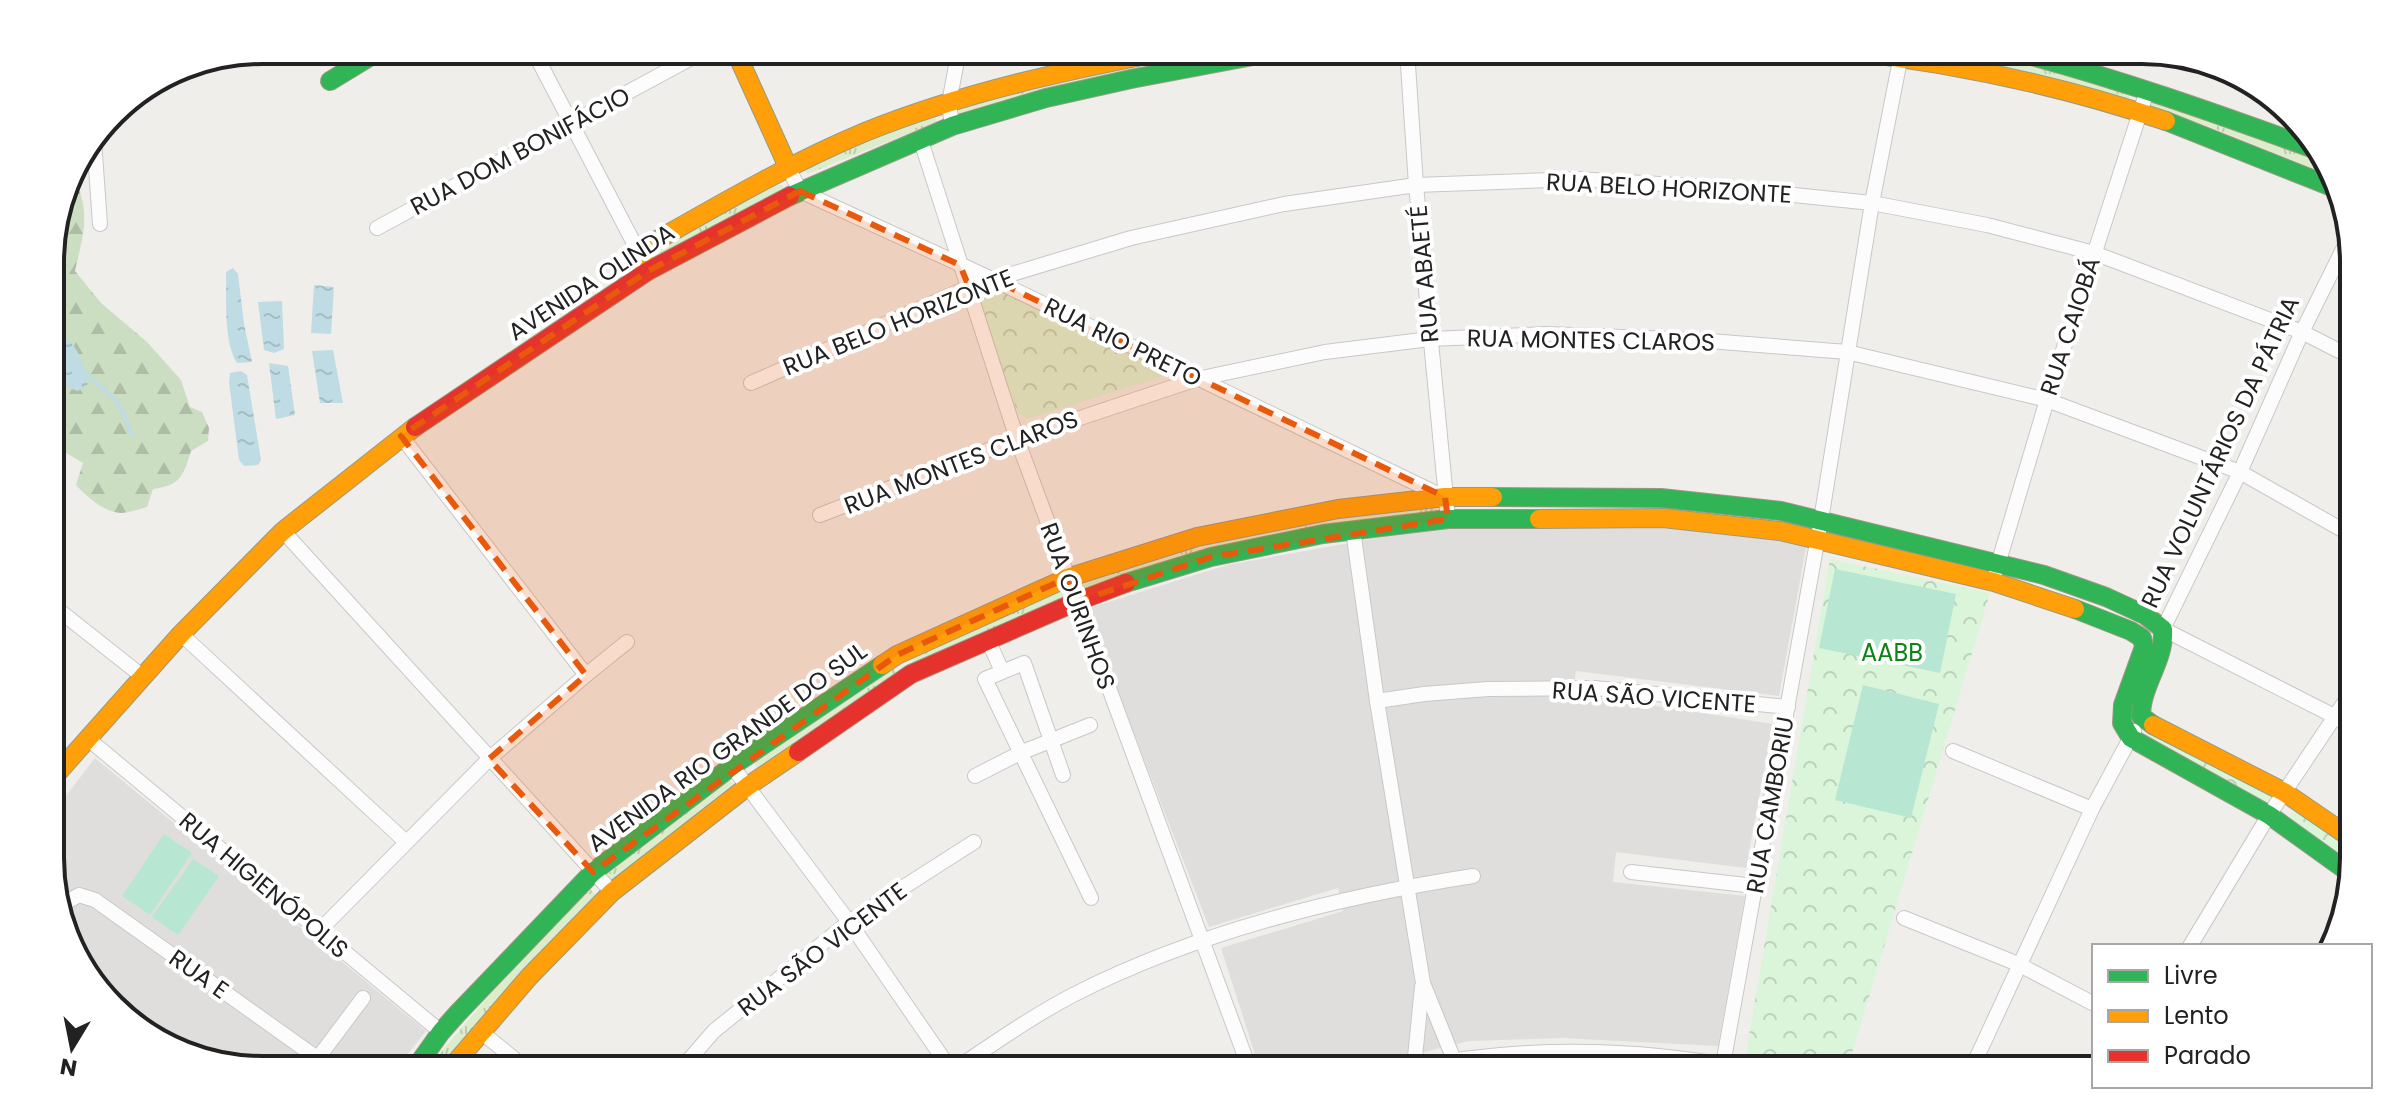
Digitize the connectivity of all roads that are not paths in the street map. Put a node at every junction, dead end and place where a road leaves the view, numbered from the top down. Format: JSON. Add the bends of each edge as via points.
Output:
{"nodes":[{"id":1,"x":358,"y":64,"type":"edge"},
{"id":2,"x":540,"y":64,"type":"edge"},
{"id":3,"x":680,"y":64,"type":"edge"},
{"id":4,"x":741,"y":64,"type":"edge"},
{"id":5,"x":956,"y":64,"type":"edge"},
{"id":6,"x":1105,"y":64,"type":"edge"},
{"id":7,"x":1212,"y":64,"type":"edge"},
{"id":8,"x":1408,"y":64,"type":"edge"},
{"id":9,"x":1900,"y":64,"type":"edge"},
{"id":10,"x":1955,"y":64,"type":"edge"},
{"id":11,"x":2063,"y":64,"type":"edge"},
{"id":12,"x":330,"y":81,"type":"dead end"},
{"id":13,"x":2147,"y":91,"type":"junction"},
{"id":14,"x":949,"y":103,"type":"junction"},
{"id":15,"x":2139,"y":112,"type":"junction"},
{"id":16,"x":572,"y":123,"type":"junction"},
{"id":17,"x":952,"y":126,"type":"junction"},
{"id":18,"x":920,"y":138,"type":"junction"},
{"id":19,"x":2300,"y":144,"type":"edge"},
{"id":20,"x":95,"y":157,"type":"edge"},
{"id":21,"x":788,"y":167,"type":"junction"},
{"id":22,"x":2324,"y":184,"type":"edge"},
{"id":23,"x":1416,"y":185,"type":"junction"},
{"id":24,"x":800,"y":191,"type":"junction"},
{"id":25,"x":1872,"y":203,"type":"junction"},
{"id":26,"x":100,"y":224,"type":"dead end"},
{"id":27,"x":377,"y":228,"type":"dead end"},
{"id":28,"x":638,"y":251,"type":"junction"},
{"id":29,"x":2094,"y":253,"type":"junction"},
{"id":30,"x":2340,"y":256,"type":"edge"},
{"id":31,"x":960,"y":265,"type":"junction"},
{"id":32,"x":648,"y":271,"type":"junction"},
{"id":33,"x":992,"y":279,"type":"junction"},
{"id":34,"x":969,"y":287,"type":"junction"},
{"id":35,"x":2302,"y":332,"type":"junction"},
{"id":36,"x":1430,"y":339,"type":"junction"},
{"id":37,"x":2340,"y":351,"type":"edge"},
{"id":38,"x":1847,"y":352,"type":"junction"},
{"id":39,"x":1197,"y":379,"type":"junction"},
{"id":40,"x":751,"y":383,"type":"dead end"},
{"id":41,"x":2047,"y":400,"type":"junction"},
{"id":42,"x":401,"y":436,"type":"junction"},
{"id":43,"x":1017,"y":439,"type":"junction"},
{"id":44,"x":2240,"y":472,"type":"junction"},
{"id":45,"x":1445,"y":497,"type":"junction"},
{"id":46,"x":820,"y":515,"type":"dead end"},
{"id":47,"x":1448,"y":519,"type":"junction"},
{"id":48,"x":1821,"y":520,"type":"junction"},
{"id":49,"x":2340,"y":529,"type":"edge"},
{"id":50,"x":1353,"y":530,"type":"junction"},
{"id":51,"x":283,"y":531,"type":"junction"},
{"id":52,"x":1817,"y":540,"type":"junction"},
{"id":53,"x":1998,"y":563,"type":"junction"},
{"id":54,"x":1067,"y":578,"type":"junction"},
{"id":55,"x":1994,"y":582,"type":"junction"},
{"id":56,"x":1076,"y":602,"type":"junction"},
{"id":57,"x":64,"y":614,"type":"edge"},
{"id":58,"x":2163,"y":629,"type":"junction"},
{"id":59,"x":181,"y":634,"type":"junction"},
{"id":60,"x":2142,"y":638,"type":"junction"},
{"id":61,"x":988,"y":640,"type":"junction"},
{"id":62,"x":627,"y":642,"type":"dead end"},
{"id":63,"x":1002,"y":671,"type":"junction"},
{"id":64,"x":586,"y":675,"type":"junction"},
{"id":65,"x":142,"y":676,"type":"junction"},
{"id":66,"x":1377,"y":701,"type":"junction"},
{"id":67,"x":1788,"y":707,"type":"junction"},
{"id":68,"x":2340,"y":711,"type":"edge"},
{"id":69,"x":2141,"y":716,"type":"junction"},
{"id":70,"x":2336,"y":717,"type":"junction"},
{"id":71,"x":2340,"y":720,"type":"edge"},
{"id":72,"x":1090,"y":725,"type":"dead end"},
{"id":73,"x":87,"y":738,"type":"junction"},
{"id":74,"x":2131,"y":738,"type":"junction"},
{"id":75,"x":1051,"y":739,"type":"junction"},
{"id":76,"x":1953,"y":751,"type":"dead end"},
{"id":77,"x":1020,"y":753,"type":"junction"},
{"id":78,"x":489,"y":759,"type":"junction"},
{"id":79,"x":64,"y":765,"type":"edge"},
{"id":80,"x":732,"y":766,"type":"junction"},
{"id":81,"x":1063,"y":775,"type":"dead end"},
{"id":82,"x":975,"y":776,"type":"dead end"},
{"id":83,"x":748,"y":786,"type":"junction"},
{"id":84,"x":2284,"y":792,"type":"junction"},
{"id":85,"x":2092,"y":809,"type":"junction"},
{"id":86,"x":2269,"y":815,"type":"junction"},
{"id":87,"x":2340,"y":830,"type":"edge"},
{"id":88,"x":406,"y":842,"type":"junction"},
{"id":89,"x":974,"y":842,"type":"dead end"},
{"id":90,"x":2340,"y":866,"type":"edge"},
{"id":91,"x":593,"y":872,"type":"junction"},
{"id":92,"x":1631,"y":872,"type":"dead end"},
{"id":93,"x":1473,"y":876,"type":"dead end"},
{"id":94,"x":1406,"y":886,"type":"junction"},
{"id":95,"x":1755,"y":886,"type":"junction"},
{"id":96,"x":612,"y":892,"type":"junction"},
{"id":97,"x":1091,"y":898,"type":"dead end"},
{"id":98,"x":69,"y":901,"type":"edge"},
{"id":99,"x":1904,"y":918,"type":"dead end"},
{"id":100,"x":849,"y":922,"type":"junction"},
{"id":101,"x":319,"y":931,"type":"junction"},
{"id":102,"x":1203,"y":940,"type":"junction"},
{"id":103,"x":2191,"y":944,"type":"edge"},
{"id":104,"x":2018,"y":964,"type":"junction"},
{"id":105,"x":1423,"y":983,"type":"junction"},
{"id":106,"x":363,"y":998,"type":"dead end"},
{"id":107,"x":2092,"y":1003,"type":"edge"},
{"id":108,"x":480,"y":1031,"type":"junction"},
{"id":109,"x":441,"y":1032,"type":"junction"},
{"id":110,"x":302,"y":1056,"type":"edge"},
{"id":111,"x":319,"y":1056,"type":"edge"},
{"id":112,"x":424,"y":1056,"type":"edge"},
{"id":113,"x":460,"y":1056,"type":"edge"},
{"id":114,"x":511,"y":1056,"type":"edge"},
{"id":115,"x":692,"y":1056,"type":"edge"},
{"id":116,"x":943,"y":1056,"type":"edge"},
{"id":117,"x":974,"y":1056,"type":"edge"},
{"id":118,"x":1245,"y":1056,"type":"edge"},
{"id":119,"x":1409,"y":1056,"type":"edge"},
{"id":120,"x":1452,"y":1056,"type":"edge"},
{"id":121,"x":1485,"y":1056,"type":"edge"},
{"id":122,"x":1666,"y":1056,"type":"edge"},
{"id":123,"x":1725,"y":1056,"type":"edge"},
{"id":124,"x":1977,"y":1056,"type":"edge"}],
"edges":[{"from":1,"to":12,"type":"street"},
{"from":2,"to":16,"type":"street"},
{"from":3,"to":16,"type":"street","name":"RUA DOM BONIFÁCIO"},
{"from":4,"to":21,"type":"street"},
{"from":5,"to":14,"type":"street"},
{"from":6,"to":14,"type":"street","name":"AVENIDA OLINDA"},
{"from":7,"to":17,"type":"street","name":"AVENIDA OLINDA","via":[[1032,102]]},
{"from":8,"to":23,"type":"street","name":"RUA ABAETÉ"},
{"from":9,"to":25,"type":"street"},
{"from":10,"to":15,"type":"street"},
{"from":11,"to":13,"type":"street"},
{"from":13,"to":15,"type":"street","name":"RUA CAIOBÁ"},
{"from":13,"to":19,"type":"street"},
{"from":14,"to":17,"type":"street"},
{"from":14,"to":21,"type":"street","name":"AVENIDA OLINDA"},
{"from":15,"to":22,"type":"street"},
{"from":15,"to":29,"type":"street","name":"RUA CAIOBÁ"},
{"from":16,"to":27,"type":"street","name":"RUA DOM BONIFÁCIO"},
{"from":16,"to":28,"type":"street"},
{"from":17,"to":18,"type":"street","name":"AVENIDA OLINDA"},
{"from":18,"to":24,"type":"street","name":"AVENIDA OLINDA"},
{"from":18,"to":31,"type":"street","name":"RUA OURINHOS"},
{"from":20,"to":26,"type":"street"},
{"from":21,"to":24,"type":"street"},
{"from":21,"to":28,"type":"street","name":"AVENIDA OLINDA"},
{"from":23,"to":25,"type":"street","name":"RUA BELO HORIZONTE","via":[[1577,179]]},
{"from":23,"to":33,"type":"street","name":"RUA BELO HORIZONTE","via":[[1284,204],[1162,231]]},
{"from":23,"to":36,"type":"street","name":"RUA ABAETÉ"},
{"from":24,"to":31,"type":"street","name":"RUA RIO PRETO"},
{"from":24,"to":32,"type":"street","name":"AVENIDA OLINDA"},
{"from":25,"to":29,"type":"street","name":"RUA BELO HORIZONTE"},
{"from":25,"to":38,"type":"street"},
{"from":28,"to":32,"type":"street"},
{"from":29,"to":35,"type":"street","name":"RUA BELO HORIZONTE"},
{"from":29,"to":41,"type":"street","name":"RUA CAIOBÁ"},
{"from":30,"to":35,"type":"street","name":"RUA VOLUNTÁRIOS DA PÁTRIA"},
{"from":31,"to":33,"type":"street","name":"RUA RIO PRETO"},
{"from":31,"to":34,"type":"street","name":"RUA OURINHOS"},
{"from":32,"to":42,"type":"street","name":"AVENIDA OLINDA"},
{"from":33,"to":34,"type":"street","name":"RUA BELO HORIZONTE"},
{"from":33,"to":39,"type":"street","name":"RUA RIO PRETO"},
{"from":34,"to":40,"type":"street","name":"RUA BELO HORIZONTE"},
{"from":34,"to":43,"type":"street","name":"RUA OURINHOS"},
{"from":35,"to":37,"type":"street","name":"RUA BELO HORIZONTE"},
{"from":35,"to":44,"type":"street","name":"RUA VOLUNTÁRIOS DA PÁTRIA"},
{"from":36,"to":38,"type":"street","name":"RUA MONTES CLAROS","via":[[1621,336]]},
{"from":36,"to":39,"type":"street","name":"RUA MONTES CLAROS","via":[[1325,352]]},
{"from":36,"to":45,"type":"street","name":"RUA ABAETÉ"},
{"from":38,"to":41,"type":"street","name":"RUA MONTES CLAROS"},
{"from":38,"to":48,"type":"street"},
{"from":39,"to":43,"type":"street","name":"RUA MONTES CLAROS"},
{"from":39,"to":45,"type":"street","name":"RUA RIO PRETO"},
{"from":41,"to":44,"type":"street","name":"RUA MONTES CLAROS"},
{"from":41,"to":53,"type":"street","name":"RUA CAIOBÁ"},
{"from":42,"to":51,"type":"street","name":"AVENIDA OLINDA"},
{"from":42,"to":64,"type":"street"},
{"from":43,"to":46,"type":"street","name":"RUA MONTES CLAROS"},
{"from":43,"to":54,"type":"street","name":"RUA OURINHOS"},
{"from":44,"to":49,"type":"street","name":"RUA MONTES CLAROS"},
{"from":44,"to":58,"type":"street","name":"RUA VOLUNTÁRIOS DA PÁTRIA"},
{"from":45,"to":47,"type":"street","name":"RUA ABAETÉ"},
{"from":45,"to":48,"type":"street","name":"AVENIDA RIO GRANDE DO SUL","via":[[1661,498]]},
{"from":45,"to":54,"type":"street","name":"AVENIDA RIO GRANDE DO SUL","via":[[1338,509],[1197,537]]},
{"from":47,"to":50,"type":"street","name":"AVENIDA RIO GRANDE DO SUL"},
{"from":47,"to":52,"type":"street","name":"AVENIDA RIO GRANDE DO SUL","via":[[1663,518]]},
{"from":48,"to":52,"type":"street","name":"RUA CAMBORIU"},
{"from":48,"to":53,"type":"street","name":"AVENIDA RIO GRANDE DO SUL"},
{"from":50,"to":56,"type":"street","name":"AVENIDA RIO GRANDE DO SUL","via":[[1211,557]]},
{"from":50,"to":66,"type":"street"},
{"from":51,"to":59,"type":"street","name":"AVENIDA OLINDA"},
{"from":51,"to":78,"type":"street"},
{"from":52,"to":55,"type":"street","name":"AVENIDA RIO GRANDE DO SUL"},
{"from":52,"to":67,"type":"street","name":"RUA CAMBORIU"},
{"from":53,"to":55,"type":"street","name":"RUA CAIOBÁ"},
{"from":53,"to":58,"type":"street","name":"AVENIDA RIO GRANDE DO SUL","via":[[2106,597]]},
{"from":54,"to":56,"type":"street","name":"RUA OURINHOS"},
{"from":54,"to":80,"type":"street","name":"AVENIDA RIO GRANDE DO SUL","via":[[897,655]]},
{"from":55,"to":60,"type":"street","name":"AVENIDA RIO GRANDE DO SUL"},
{"from":56,"to":61,"type":"street","name":"AVENIDA RIO GRANDE DO SUL"},
{"from":56,"to":102,"type":"street","name":"RUA OURINHOS"},
{"from":57,"to":65,"type":"street"},
{"from":58,"to":60,"type":"street"},
{"from":58,"to":69,"type":"street","name":"RUA VOLUNTÁRIOS DA PÁTRIA","via":[[2162,652],[2139,704]]},
{"from":58,"to":70,"type":"street"},
{"from":59,"to":65,"type":"street","name":"AVENIDA OLINDA"},
{"from":59,"to":88,"type":"street"},
{"from":60,"to":74,"type":"street","name":"RUA VOLUNTÁRIOS DA PÁTRIA","via":[[2144,647],[2123,705],[2122,723]]},
{"from":61,"to":63,"type":"street"},
{"from":61,"to":83,"type":"street","name":"AVENIDA RIO GRANDE DO SUL","via":[[911,674]]},
{"from":62,"to":64,"type":"street"},
{"from":63,"to":75,"type":"street","via":[[1024,663]]},
{"from":63,"to":77,"type":"street","via":[[985,679]]},
{"from":64,"to":78,"type":"street"},
{"from":65,"to":73,"type":"street","name":"AVENIDA OLINDA"},
{"from":66,"to":67,"type":"street","name":"RUA SÃO VICENTE","via":[[1488,689],[1595,688]]},
{"from":66,"to":94,"type":"street"},
{"from":67,"to":95,"type":"street","name":"RUA CAMBORIU"},
{"from":68,"to":70,"type":"street"},
{"from":69,"to":74,"type":"street","name":"RUA VOLUNTÁRIOS DA PÁTRIA"},
{"from":69,"to":84,"type":"street"},
{"from":70,"to":71,"type":"street"},
{"from":70,"to":84,"type":"street"},
{"from":72,"to":75,"type":"street"},
{"from":73,"to":79,"type":"street","name":"AVENIDA OLINDA"},
{"from":73,"to":101,"type":"street","name":"RUA HIGIENÓPOLIS"},
{"from":74,"to":85,"type":"street","name":"RUA VOLUNTÁRIOS DA PÁTRIA"},
{"from":74,"to":86,"type":"street"},
{"from":75,"to":77,"type":"street"},
{"from":75,"to":81,"type":"street"},
{"from":76,"to":85,"type":"street"},
{"from":77,"to":82,"type":"street"},
{"from":77,"to":97,"type":"street"},
{"from":78,"to":88,"type":"street"},
{"from":78,"to":91,"type":"street"},
{"from":80,"to":83,"type":"street"},
{"from":80,"to":91,"type":"street","name":"AVENIDA RIO GRANDE DO SUL"},
{"from":83,"to":96,"type":"street","name":"AVENIDA RIO GRANDE DO SUL"},
{"from":83,"to":100,"type":"street"},
{"from":84,"to":86,"type":"street"},
{"from":84,"to":87,"type":"street"},
{"from":85,"to":104,"type":"street","name":"RUA VOLUNTÁRIOS DA PÁTRIA"},
{"from":86,"to":90,"type":"street"},
{"from":86,"to":103,"type":"street"},
{"from":88,"to":101,"type":"street"},
{"from":89,"to":100,"type":"street","name":"RUA SÃO VICENTE"},
{"from":91,"to":96,"type":"street"},
{"from":91,"to":109,"type":"street","name":"AVENIDA RIO GRANDE DO SUL"},
{"from":92,"to":95,"type":"street"},
{"from":93,"to":94,"type":"street"},
{"from":94,"to":102,"type":"street"},
{"from":94,"to":105,"type":"street"},
{"from":95,"to":123,"type":"street","name":"RUA CAMBORIU"},
{"from":96,"to":108,"type":"street","name":"AVENIDA RIO GRANDE DO SUL"},
{"from":98,"to":110,"type":"street","name":"RUA E","via":[[79,895],[95,900]]},
{"from":99,"to":104,"type":"street"},
{"from":100,"to":115,"type":"street","name":"RUA SÃO VICENTE","via":[[714,1031]]},
{"from":100,"to":116,"type":"street"},
{"from":101,"to":109,"type":"street","name":"RUA HIGIENÓPOLIS"},
{"from":102,"to":117,"type":"street","via":[[1072,996]]},
{"from":102,"to":118,"type":"street","name":"RUA OURINHOS"},
{"from":104,"to":107,"type":"street"},
{"from":104,"to":124,"type":"street","name":"RUA VOLUNTÁRIOS DA PÁTRIA"},
{"from":105,"to":119,"type":"street"},
{"from":105,"to":120,"type":"street"},
{"from":106,"to":111,"type":"street"},
{"from":108,"to":113,"type":"street","name":"AVENIDA RIO GRANDE DO SUL"},
{"from":108,"to":114,"type":"street"},
{"from":109,"to":112,"type":"street","name":"AVENIDA RIO GRANDE DO SUL"},
{"from":121,"to":122,"type":"street","via":[[1591,1050]]}]}
